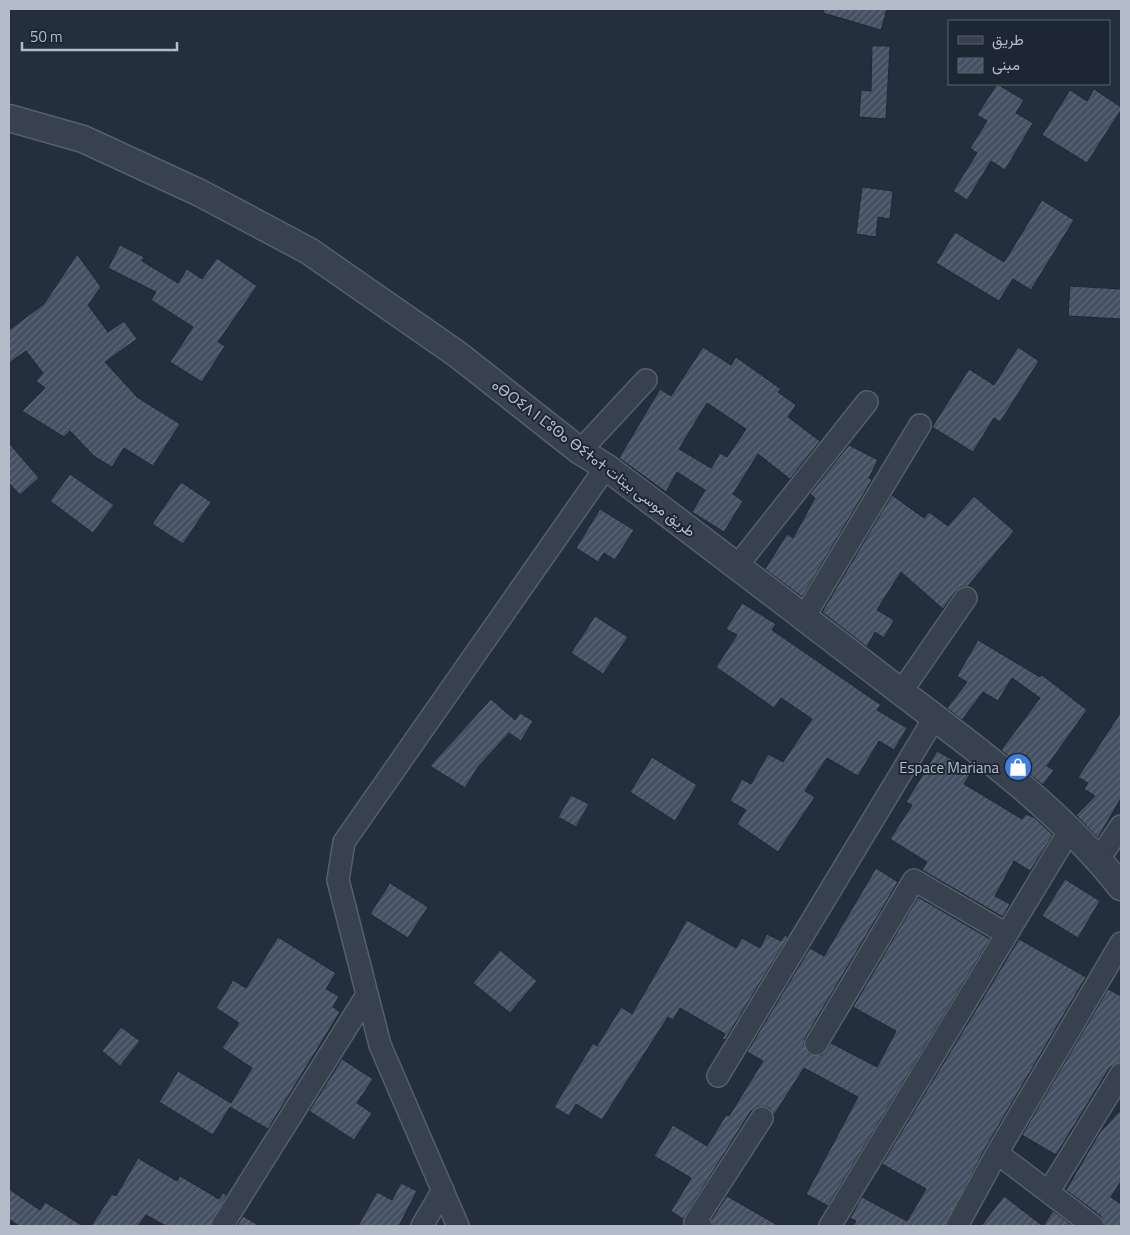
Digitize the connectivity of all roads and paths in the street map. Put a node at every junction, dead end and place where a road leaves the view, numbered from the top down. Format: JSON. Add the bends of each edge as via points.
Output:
{"nodes":[{"id":1,"x":9,"y":118,"type":"edge"},
{"id":2,"x":646,"y":380,"type":"dead end"},
{"id":3,"x":867,"y":402,"type":"dead end"},
{"id":4,"x":920,"y":425,"type":"dead end"},
{"id":5,"x":580,"y":450,"type":"junction"},
{"id":6,"x":606,"y":467,"type":"junction"},
{"id":7,"x":737,"y":566,"type":"junction"},
{"id":8,"x":966,"y":598,"type":"dead end"},
{"id":9,"x":804,"y":617,"type":"junction"},
{"id":10,"x":901,"y":692,"type":"junction"},
{"id":11,"x":935,"y":718,"type":"junction"},
{"id":12,"x":1121,"y":826,"type":"edge"},
{"id":13,"x":1070,"y":830,"type":"junction"},
{"id":14,"x":1099,"y":859,"type":"junction"},
{"id":15,"x":1121,"y":887,"type":"edge"},
{"id":16,"x":1005,"y":933,"type":"junction"},
{"id":17,"x":1121,"y":943,"type":"edge"},
{"id":18,"x":367,"y":995,"type":"junction"},
{"id":19,"x":816,"y":1044,"type":"dead end"},
{"id":20,"x":1121,"y":1074,"type":"edge"},
{"id":21,"x":718,"y":1076,"type":"dead end"},
{"id":22,"x":762,"y":1118,"type":"dead end"},
{"id":23,"x":997,"y":1153,"type":"junction"},
{"id":24,"x":443,"y":1190,"type":"junction"},
{"id":25,"x":1049,"y":1191,"type":"junction"},
{"id":26,"x":222,"y":1226,"type":"edge"},
{"id":27,"x":422,"y":1226,"type":"edge"},
{"id":28,"x":458,"y":1226,"type":"edge"},
{"id":29,"x":701,"y":1226,"type":"edge"},
{"id":30,"x":830,"y":1226,"type":"edge"},
{"id":31,"x":957,"y":1226,"type":"edge"},
{"id":32,"x":1093,"y":1226,"type":"edge"}],
"edges":[{"from":1,"to":5,"type":"street","name":"ⴰⴱⵔⵉⴷ ⵏ ⵎⵓⵙⴰ ⴱⵉⵜⴰⵜ طريق موسى بيتات","via":[[83,139],[200,193],[309,250],[457,354]]},
{"from":2,"to":5,"type":"street"},
{"from":3,"to":7,"type":"street"},
{"from":4,"to":9,"type":"street"},
{"from":5,"to":6,"type":"street","name":"ⴰⴱⵔⵉⴷ ⵏ ⵎⵓⵙⴰ ⴱⵉⵜⴰⵜ طريق موسى بيتات"},
{"from":6,"to":7,"type":"street","name":"ⴰⴱⵔⵉⴷ ⵏ ⵎⵓⵙⴰ ⴱⵉⵜⴰⵜ طريق موسى بيتات"},
{"from":6,"to":18,"type":"street","via":[[344,842],[338,880]]},
{"from":7,"to":9,"type":"street","name":"ⴰⴱⵔⵉⴷ ⵏ ⵎⵓⵙⴰ ⴱⵉⵜⴰⵜ طريق موسى بيتات"},
{"from":8,"to":10,"type":"street"},
{"from":9,"to":10,"type":"street","name":"ⴰⴱⵔⵉⴷ ⵏ ⵎⵓⵙⴰ ⴱⵉⵜⴰⵜ طريق موسى بيتات"},
{"from":10,"to":11,"type":"street","name":"ⴰⴱⵔⵉⴷ ⵏ ⵎⵓⵙⴰ ⴱⵉⵜⴰⵜ طريق موسى بيتات"},
{"from":11,"to":13,"type":"street","name":"ⴰⴱⵔⵉⴷ ⵏ ⵎⵓⵙⴰ ⴱⵉⵜⴰⵜ طريق موسى بيتات","via":[[1041,801]]},
{"from":11,"to":21,"type":"street"},
{"from":12,"to":14,"type":"street"},
{"from":13,"to":14,"type":"street","name":"ⴰⴱⵔⵉⴷ ⵏ ⵎⵓⵙⴰ ⴱⵉⵜⴰⵜ طريق موسى بيتات"},
{"from":13,"to":16,"type":"street"},
{"from":14,"to":15,"type":"street","name":"ⴰⴱⵔⵉⴷ ⵏ ⵎⵓⵙⴰ ⴱⵉⵜⴰⵜ طريق موسى بيتات"},
{"from":16,"to":19,"type":"street","via":[[914,880]]},
{"from":16,"to":30,"type":"street"},
{"from":17,"to":23,"type":"street"},
{"from":18,"to":24,"type":"street","via":[[380,1045]]},
{"from":18,"to":26,"type":"street"},
{"from":20,"to":25,"type":"street"},
{"from":22,"to":29,"type":"street","via":[[695,1222]]},
{"from":23,"to":25,"type":"street"},
{"from":23,"to":31,"type":"street"},
{"from":24,"to":27,"type":"street"},
{"from":24,"to":28,"type":"street"},
{"from":25,"to":32,"type":"street"}]}
